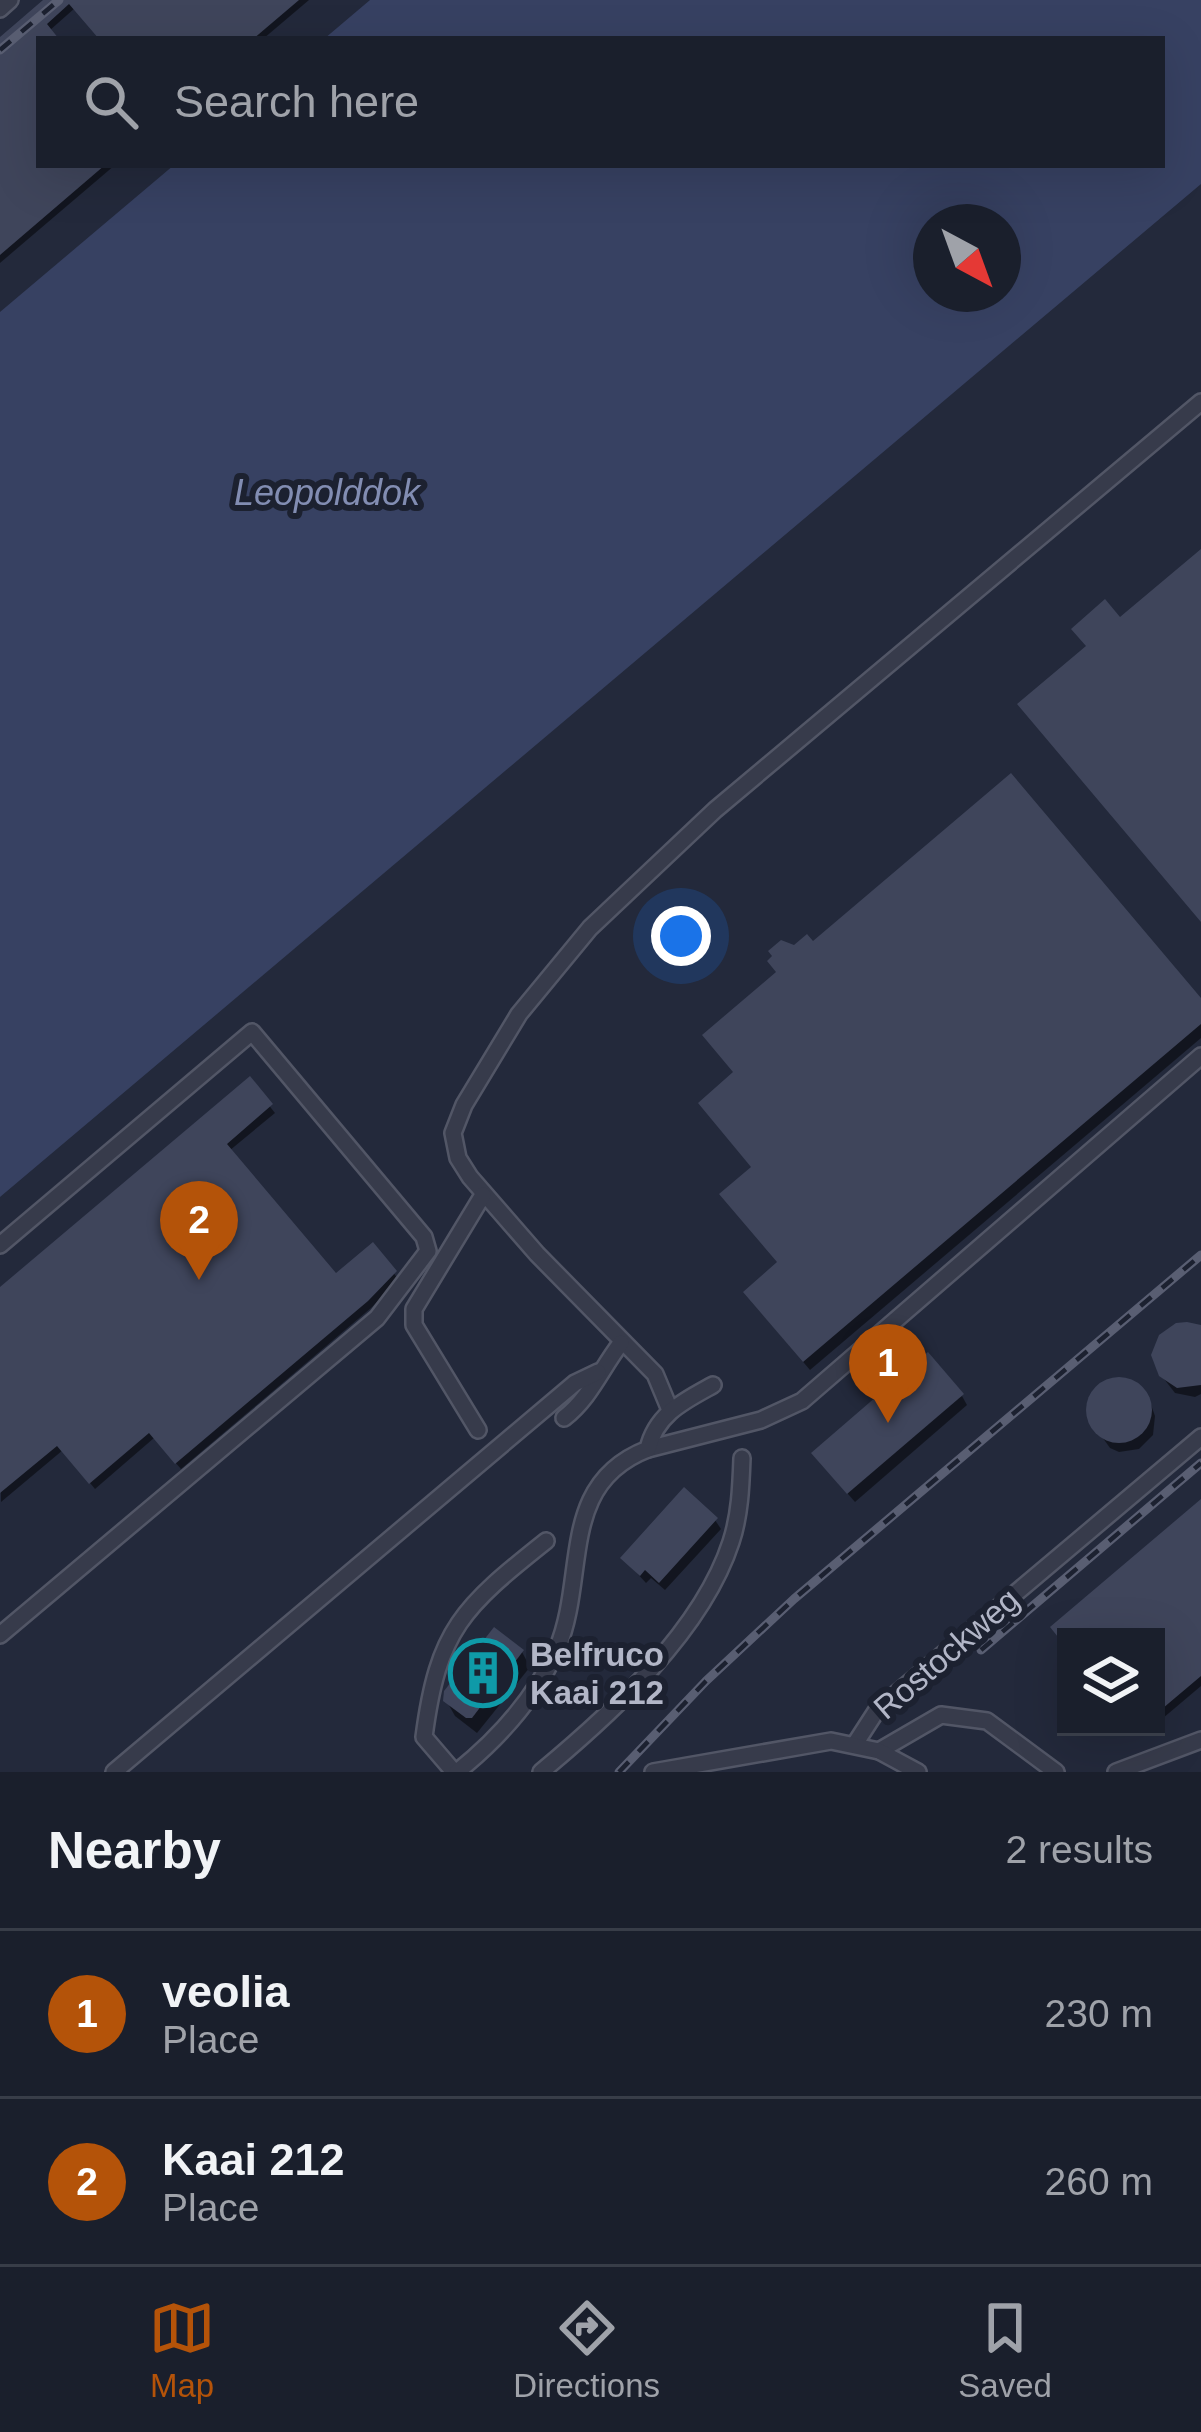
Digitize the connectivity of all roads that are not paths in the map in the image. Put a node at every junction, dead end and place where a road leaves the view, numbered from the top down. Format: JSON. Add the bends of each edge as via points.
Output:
{"nodes":[{"id":1,"x":10,"y":0,"type":"edge"},
{"id":2,"x":0,"y":9,"type":"edge"},
{"id":3,"x":1201,"y":402,"type":"edge"},
{"id":4,"x":1201,"y":1056,"type":"edge"},
{"id":5,"x":483,"y":1195,"type":"junction"},
{"id":6,"x":0,"y":1245,"type":"edge"},
{"id":7,"x":621,"y":1343,"type":"junction"},
{"id":8,"x":598,"y":1372,"type":"junction"},
{"id":9,"x":713,"y":1385,"type":"dead end"},
{"id":10,"x":670,"y":1409,"type":"junction"},
{"id":11,"x":564,"y":1418,"type":"dead end"},
{"id":12,"x":478,"y":1430,"type":"dead end"},
{"id":13,"x":1201,"y":1437,"type":"edge"},
{"id":14,"x":649,"y":1449,"type":"junction"},
{"id":15,"x":742,"y":1458,"type":"dead end"},
{"id":16,"x":547,"y":1541,"type":"dead end"},
{"id":17,"x":0,"y":1635,"type":"edge"},
{"id":18,"x":1201,"y":1740,"type":"edge"},
{"id":19,"x":855,"y":1744,"type":"junction"},
{"id":20,"x":879,"y":1751,"type":"junction"},
{"id":21,"x":114,"y":1772,"type":"edge"},
{"id":22,"x":455,"y":1772,"type":"edge"},
{"id":23,"x":541,"y":1772,"type":"edge"},
{"id":24,"x":653,"y":1772,"type":"edge"},
{"id":25,"x":918,"y":1772,"type":"edge"},
{"id":26,"x":1056,"y":1772,"type":"edge"},
{"id":27,"x":1116,"y":1772,"type":"edge"}],
"edges":[{"from":1,"to":2,"type":"street"},
{"from":3,"to":5,"type":"street","via":[[716,810],[590,928],[519,1014],[457,1118],[458,1158]]},
{"from":4,"to":14,"type":"street","via":[[802,1401]]},
{"from":5,"to":7,"type":"street"},
{"from":5,"to":12,"type":"street","via":[[415,1309],[414,1325]]},
{"from":6,"to":17,"type":"street","via":[[252,1032],[428,1250],[376,1318]]},
{"from":7,"to":8,"type":"street"},
{"from":7,"to":10,"type":"street","via":[[655,1374]]},
{"from":8,"to":11,"type":"street","via":[[586,1401]]},
{"from":8,"to":21,"type":"street","via":[[575,1383]]},
{"from":9,"to":10,"type":"street"},
{"from":10,"to":14,"type":"street"},
{"from":13,"to":19,"type":"street","name":"Rostockweg","via":[[877,1710]]},
{"from":14,"to":22,"type":"street","via":[[604,1474],[587,1504],[558,1647],[526,1704]]},
{"from":15,"to":23,"type":"street","via":[[731,1541],[690,1623]]},
{"from":16,"to":22,"type":"street","via":[[485,1589],[443,1646],[424,1737]]},
{"from":18,"to":27,"type":"street"},
{"from":19,"to":20,"type":"street"},
{"from":19,"to":24,"type":"street","name":"Rostockweg","via":[[806,1744]]},
{"from":20,"to":25,"type":"street"},
{"from":20,"to":26,"type":"street","via":[[941,1714],[987,1721]]}]}
